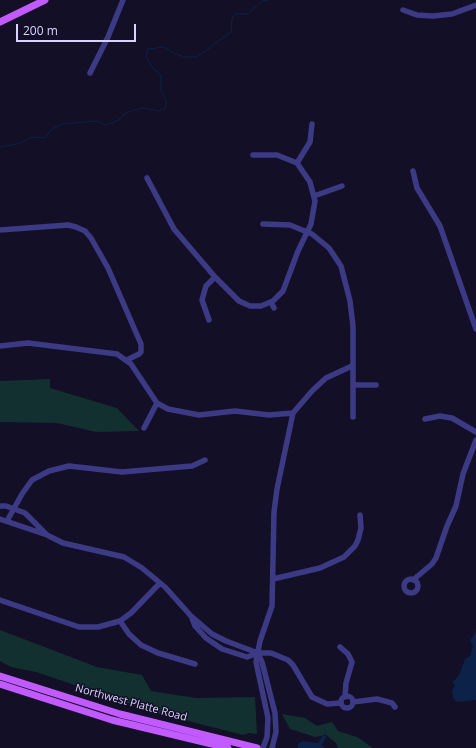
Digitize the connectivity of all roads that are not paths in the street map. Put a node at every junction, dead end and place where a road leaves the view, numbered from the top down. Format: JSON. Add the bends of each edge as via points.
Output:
{"nodes":[{"id":1,"x":45,"y":0,"type":"edge"},
{"id":2,"x":122,"y":0,"type":"edge"},
{"id":3,"x":476,"y":5,"type":"edge"},
{"id":4,"x":403,"y":10,"type":"dead end"},
{"id":5,"x":0,"y":22,"type":"edge"},
{"id":6,"x":90,"y":73,"type":"dead end"},
{"id":7,"x":312,"y":124,"type":"dead end"},
{"id":8,"x":253,"y":155,"type":"dead end"},
{"id":9,"x":297,"y":163,"type":"junction"},
{"id":10,"x":413,"y":171,"type":"dead end"},
{"id":11,"x":147,"y":178,"type":"dead end"},
{"id":12,"x":342,"y":186,"type":"dead end"},
{"id":13,"x":314,"y":196,"type":"junction"},
{"id":14,"x":263,"y":224,"type":"dead end"},
{"id":15,"x":0,"y":230,"type":"edge"},
{"id":16,"x":307,"y":231,"type":"junction"},
{"id":17,"x":215,"y":278,"type":"junction"},
{"id":18,"x":270,"y":302,"type":"junction"},
{"id":19,"x":274,"y":308,"type":"dead end"},
{"id":20,"x":208,"y":320,"type":"dead end"},
{"id":21,"x":476,"y":329,"type":"edge"},
{"id":22,"x":0,"y":346,"type":"edge"},
{"id":23,"x":127,"y":360,"type":"junction"},
{"id":24,"x":352,"y":366,"type":"junction"},
{"id":25,"x":353,"y":385,"type":"junction"},
{"id":26,"x":376,"y":385,"type":"dead end"},
{"id":27,"x":157,"y":403,"type":"junction"},
{"id":28,"x":293,"y":413,"type":"junction"},
{"id":29,"x":354,"y":416,"type":"dead end"},
{"id":30,"x":426,"y":419,"type":"dead end"},
{"id":31,"x":144,"y":428,"type":"dead end"},
{"id":32,"x":476,"y":432,"type":"edge"},
{"id":33,"x":476,"y":440,"type":"edge"},
{"id":34,"x":205,"y":460,"type":"dead end"},
{"id":35,"x":0,"y":506,"type":"edge"},
{"id":36,"x":14,"y":509,"type":"junction"},
{"id":37,"x":360,"y":515,"type":"dead end"},
{"id":38,"x":0,"y":519,"type":"edge"},
{"id":39,"x":8,"y":522,"type":"junction"},
{"id":40,"x":47,"y":535,"type":"junction"},
{"id":41,"x":273,"y":579,"type":"junction"},
{"id":42,"x":413,"y":580,"type":"dead end"},
{"id":43,"x":160,"y":582,"type":"junction"},
{"id":44,"x":0,"y":600,"type":"edge"},
{"id":45,"x":191,"y":616,"type":"junction"},
{"id":46,"x":120,"y":621,"type":"junction"},
{"id":47,"x":340,"y":647,"type":"dead end"},
{"id":48,"x":258,"y":653,"type":"junction"},
{"id":49,"x":196,"y":664,"type":"dead end"},
{"id":50,"x":0,"y":676,"type":"edge"},
{"id":51,"x":0,"y":684,"type":"edge"},
{"id":52,"x":345,"y":697,"type":"junction"},
{"id":53,"x":353,"y":702,"type":"junction"},
{"id":54,"x":341,"y":703,"type":"junction"},
{"id":55,"x":395,"y":707,"type":"dead end"},
{"id":56,"x":228,"y":748,"type":"edge"},
{"id":57,"x":257,"y":748,"type":"edge"},
{"id":58,"x":263,"y":748,"type":"edge"},
{"id":59,"x":272,"y":748,"type":"edge"}],
"edges":[{"from":1,"to":5,"type":"main road"},
{"from":2,"to":6,"type":"street","via":[[108,37]]},
{"from":3,"to":4,"type":"street","via":[[452,14],[433,16],[417,15]]},
{"from":7,"to":9,"type":"street","via":[[310,142]]},
{"from":8,"to":9,"type":"street","via":[[277,155]]},
{"from":9,"to":13,"type":"street","via":[[306,174]]},
{"from":10,"to":21,"type":"street","via":[[418,188],[443,232]]},
{"from":11,"to":17,"type":"street","via":[[174,229]]},
{"from":12,"to":13,"type":"street"},
{"from":13,"to":16,"type":"street","via":[[314,211]]},
{"from":14,"to":16,"type":"street","via":[[290,225]]},
{"from":15,"to":23,"type":"street","via":[[68,225],[85,232],[91,238],[108,268],[141,344],[141,352]]},
{"from":16,"to":18,"type":"street","via":[[283,291]]},
{"from":16,"to":24,"type":"street","via":[[329,248],[344,272],[352,314]]},
{"from":17,"to":18,"type":"street","via":[[239,302],[256,306]]},
{"from":17,"to":20,"type":"street","via":[[206,286],[202,300]]},
{"from":18,"to":19,"type":"street"},
{"from":22,"to":23,"type":"street","via":[[28,343],[112,353]]},
{"from":23,"to":27,"type":"street"},
{"from":24,"to":25,"type":"street"},
{"from":24,"to":28,"type":"street","via":[[326,378]]},
{"from":25,"to":26,"type":"street"},
{"from":25,"to":29,"type":"street"},
{"from":27,"to":28,"type":"street","via":[[174,411],[199,415],[235,411],[269,415]]},
{"from":27,"to":31,"type":"street"},
{"from":28,"to":41,"type":"street","via":[[276,497],[272,550]]},
{"from":30,"to":32,"type":"street","via":[[440,416],[452,418]]},
{"from":33,"to":42,"type":"street","via":[[463,474],[456,506],[436,558]]},
{"from":34,"to":36,"type":"street","via":[[192,466],[122,472],[69,466],[49,471],[32,480]]},
{"from":35,"to":36,"type":"street"},
{"from":36,"to":39,"type":"street"},
{"from":36,"to":40,"type":"street","via":[[25,513]]},
{"from":37,"to":41,"type":"street","via":[[361,528],[358,540],[344,557],[320,568]]},
{"from":38,"to":39,"type":"street"},
{"from":39,"to":40,"type":"street"},
{"from":40,"to":43,"type":"street","via":[[63,543],[124,557]]},
{"from":41,"to":48,"type":"street","via":[[272,611]]},
{"from":43,"to":45,"type":"street"},
{"from":43,"to":46,"type":"street","via":[[141,604]]},
{"from":44,"to":46,"type":"street","via":[[79,627],[98,628]]},
{"from":45,"to":48,"type":"street","via":[[217,636]]},
{"from":45,"to":48,"type":"street","via":[[199,631],[222,649],[247,657]]},
{"from":46,"to":49,"type":"street","via":[[141,645],[158,653]]},
{"from":47,"to":52,"type":"street","via":[[352,662]]},
{"from":48,"to":54,"type":"street","via":[[271,653],[291,662],[309,693],[317,700],[327,704]]},
{"from":48,"to":58,"type":"street","via":[[256,662],[268,723]]},
{"from":48,"to":59,"type":"street","via":[[275,713],[276,732]]},
{"from":50,"to":57,"type":"main road","name":"Northwest Platte Road","via":[[120,714]]},
{"from":51,"to":56,"type":"main road","name":"Northwest Platte Road","via":[[112,720]]},
{"from":52,"to":53,"type":"street"},
{"from":52,"to":54,"type":"street"},
{"from":53,"to":54,"type":"street","via":[[348,708],[343,707]]},
{"from":53,"to":55,"type":"street","via":[[377,699],[392,703]]}]}
